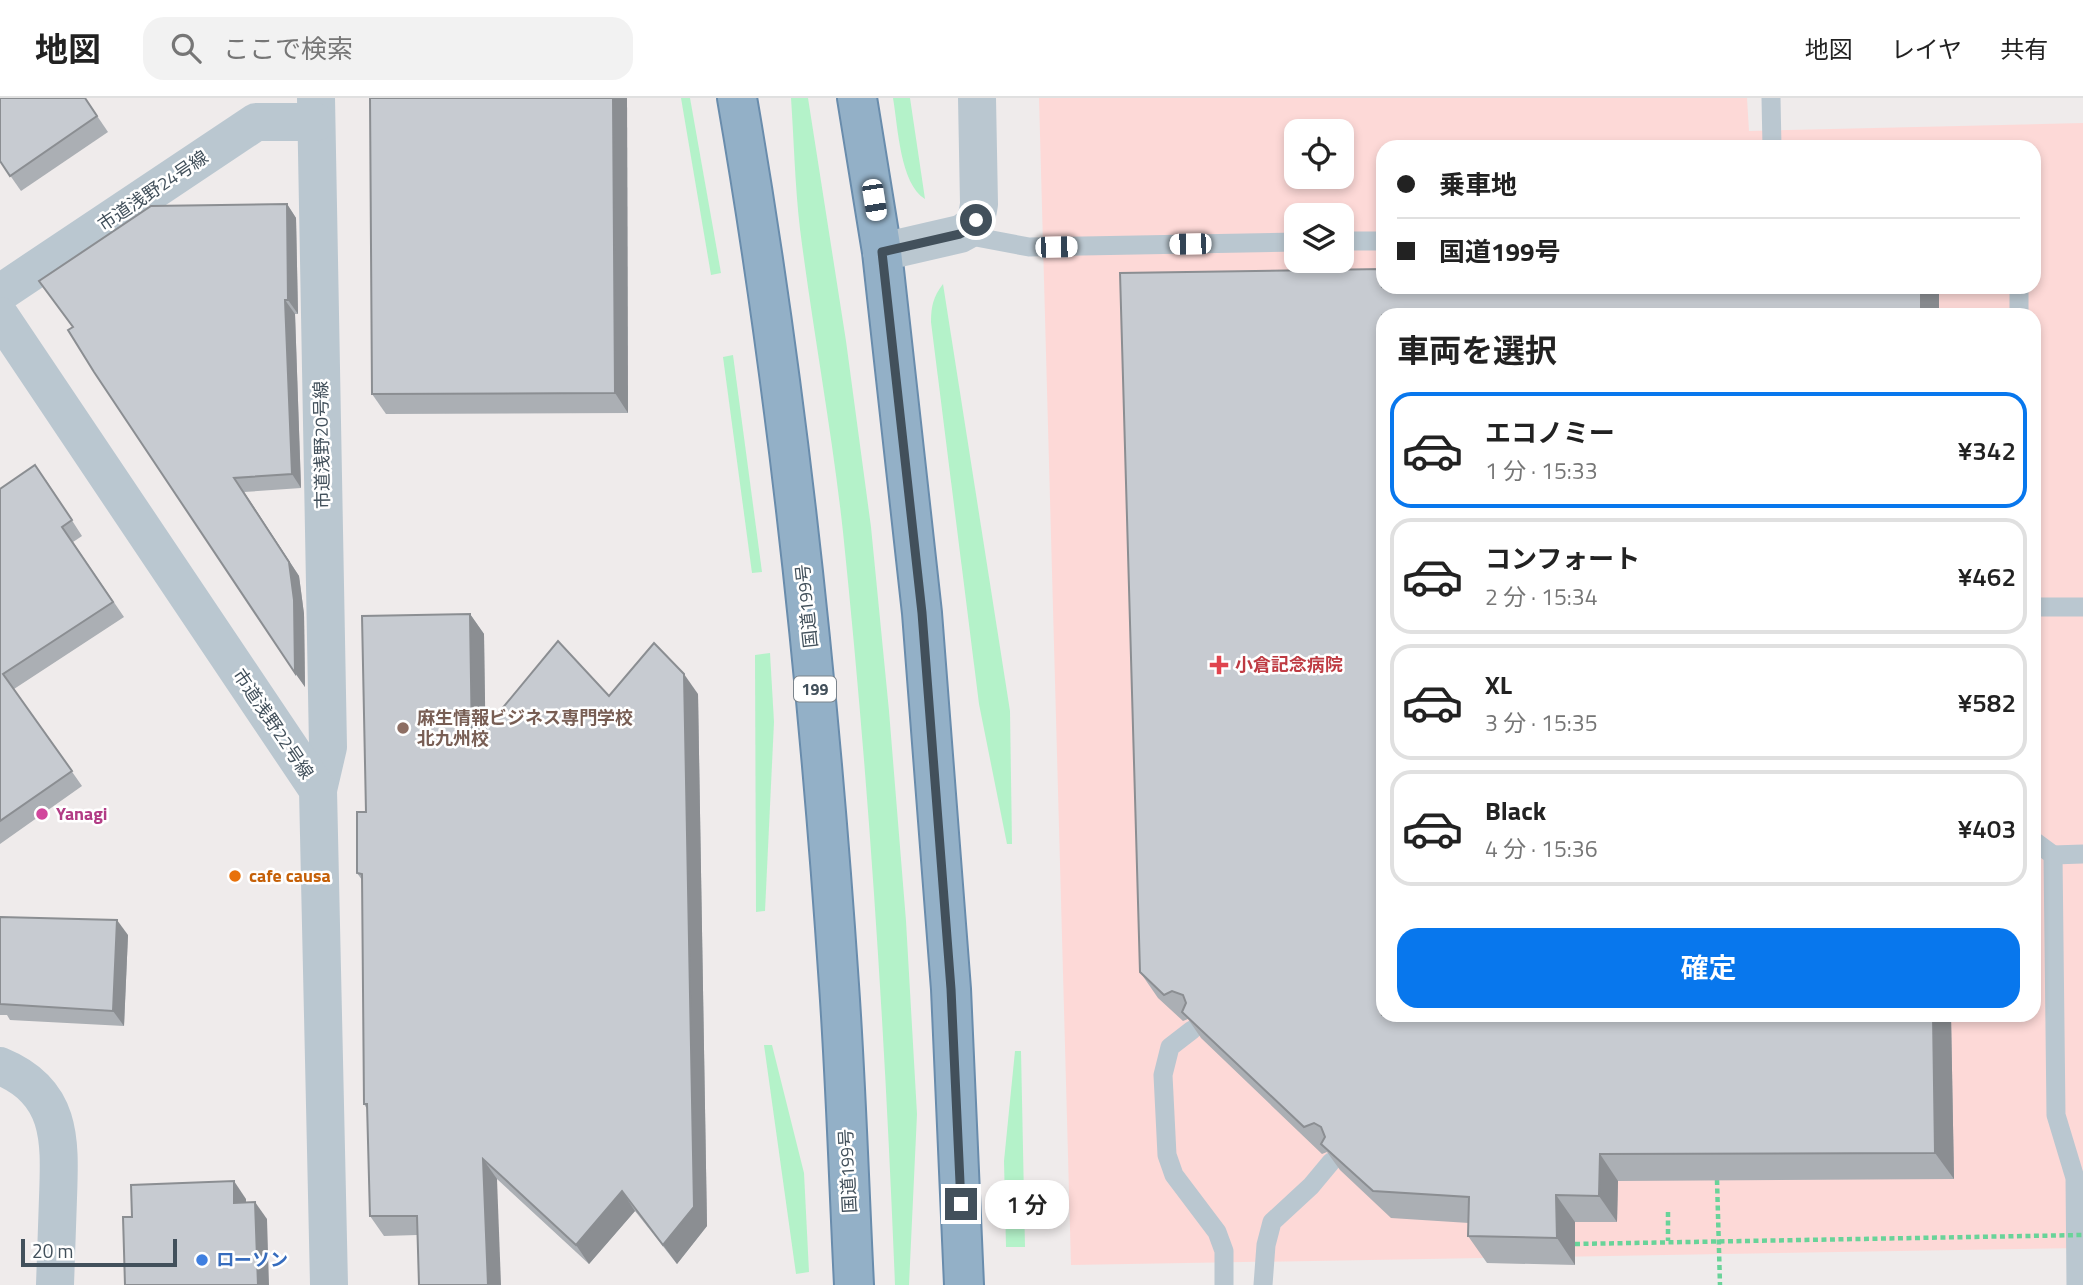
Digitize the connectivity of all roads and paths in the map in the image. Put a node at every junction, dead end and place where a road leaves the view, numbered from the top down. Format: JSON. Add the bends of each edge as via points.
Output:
{"nodes":[{"id":1,"x":737,"y":98,"type":"edge"},
{"id":2,"x":857,"y":98,"type":"edge"},
{"id":3,"x":977,"y":98,"type":"edge"},
{"id":4,"x":1772,"y":98,"type":"edge"},
{"id":5,"x":248,"y":110,"type":"edge"},
{"id":6,"x":316,"y":110,"type":"edge"},
{"id":7,"x":1772,"y":140,"type":"edge"},
{"id":8,"x":960,"y":234,"type":"junction"},
{"id":9,"x":1376,"y":241,"type":"edge"},
{"id":10,"x":1284,"y":242,"type":"edge"},
{"id":11,"x":1354,"y":242,"type":"edge"},
{"id":12,"x":882,"y":252,"type":"junction"},
{"id":13,"x":0,"y":293,"type":"edge"},
{"id":14,"x":0,"y":316,"type":"edge"},
{"id":15,"x":2041,"y":607,"type":"edge"},
{"id":16,"x":2083,"y":607,"type":"edge"},
{"id":17,"x":317,"y":790,"type":"junction"},
{"id":18,"x":2041,"y":846,"type":"edge"},
{"id":19,"x":2083,"y":854,"type":"edge"},
{"id":20,"x":2053,"y":855,"type":"junction"},
{"id":21,"x":1192,"y":1030,"type":"edge"},
{"id":22,"x":0,"y":1066,"type":"edge"},
{"id":23,"x":2083,"y":1154,"type":"edge"},
{"id":24,"x":1331,"y":1162,"type":"edge"},
{"id":25,"x":2075,"y":1178,"type":"junction"},
{"id":26,"x":1717,"y":1180,"type":"edge"},
{"id":27,"x":1668,"y":1212,"type":"dead end"},
{"id":28,"x":2083,"y":1236,"type":"edge"},
{"id":29,"x":1668,"y":1241,"type":"junction"},
{"id":30,"x":1719,"y":1241,"type":"junction"},
{"id":31,"x":1575,"y":1244,"type":"edge"},
{"id":32,"x":55,"y":1285,"type":"edge"},
{"id":33,"x":329,"y":1285,"type":"edge"},
{"id":34,"x":854,"y":1285,"type":"edge"},
{"id":35,"x":964,"y":1285,"type":"edge"},
{"id":36,"x":1224,"y":1285,"type":"edge"},
{"id":37,"x":1263,"y":1285,"type":"edge"},
{"id":38,"x":1720,"y":1285,"type":"edge"},
{"id":39,"x":2076,"y":1285,"type":"edge"}],
"edges":[{"from":1,"to":34,"type":"highway","name":"国道199号","number":"199","via":[[792,457],[810,626],[839,986]]},
{"from":2,"to":12,"type":"highway"},
{"from":3,"to":8,"type":"street","via":[[979,204],[971,229]]},
{"from":4,"to":7,"type":"lane"},
{"from":5,"to":6,"type":"street","name":"市道浅野24号線"},
{"from":5,"to":13,"type":"street","name":"市道浅野24号線"},
{"from":6,"to":17,"type":"street","name":"市道浅野20号線","via":[[328,747]]},
{"from":8,"to":10,"type":"lane","via":[[1029,247]]},
{"from":8,"to":12,"type":"street"},
{"from":9,"to":11,"type":"lane"},
{"from":12,"to":35,"type":"highway","via":[[922,613],[951,989]]},
{"from":14,"to":17,"type":"street","name":"市道浅野22号線"},
{"from":15,"to":16,"type":"lane"},
{"from":17,"to":33,"type":"street","name":"市道浅野22号線"},
{"from":18,"to":20,"type":"lane"},
{"from":19,"to":20,"type":"lane"},
{"from":20,"to":25,"type":"lane","via":[[2056,1115]]},
{"from":21,"to":36,"type":"lane","via":[[1170,1047],[1163,1074],[1167,1155],[1174,1175],[1217,1232],[1224,1251]]},
{"from":22,"to":32,"type":"street","via":[[26,1081],[56,1124],[60,1150]]},
{"from":23,"to":25,"type":"lane"},
{"from":24,"to":37,"type":"lane","via":[[1272,1222]]},
{"from":25,"to":39,"type":"lane"},
{"from":26,"to":30,"type":"path"},
{"from":27,"to":29,"type":"path"},
{"from":28,"to":30,"type":"path","bridge":true},
{"from":29,"to":30,"type":"path","bridge":true},
{"from":29,"to":31,"type":"path","bridge":true},
{"from":30,"to":38,"type":"path"}]}
